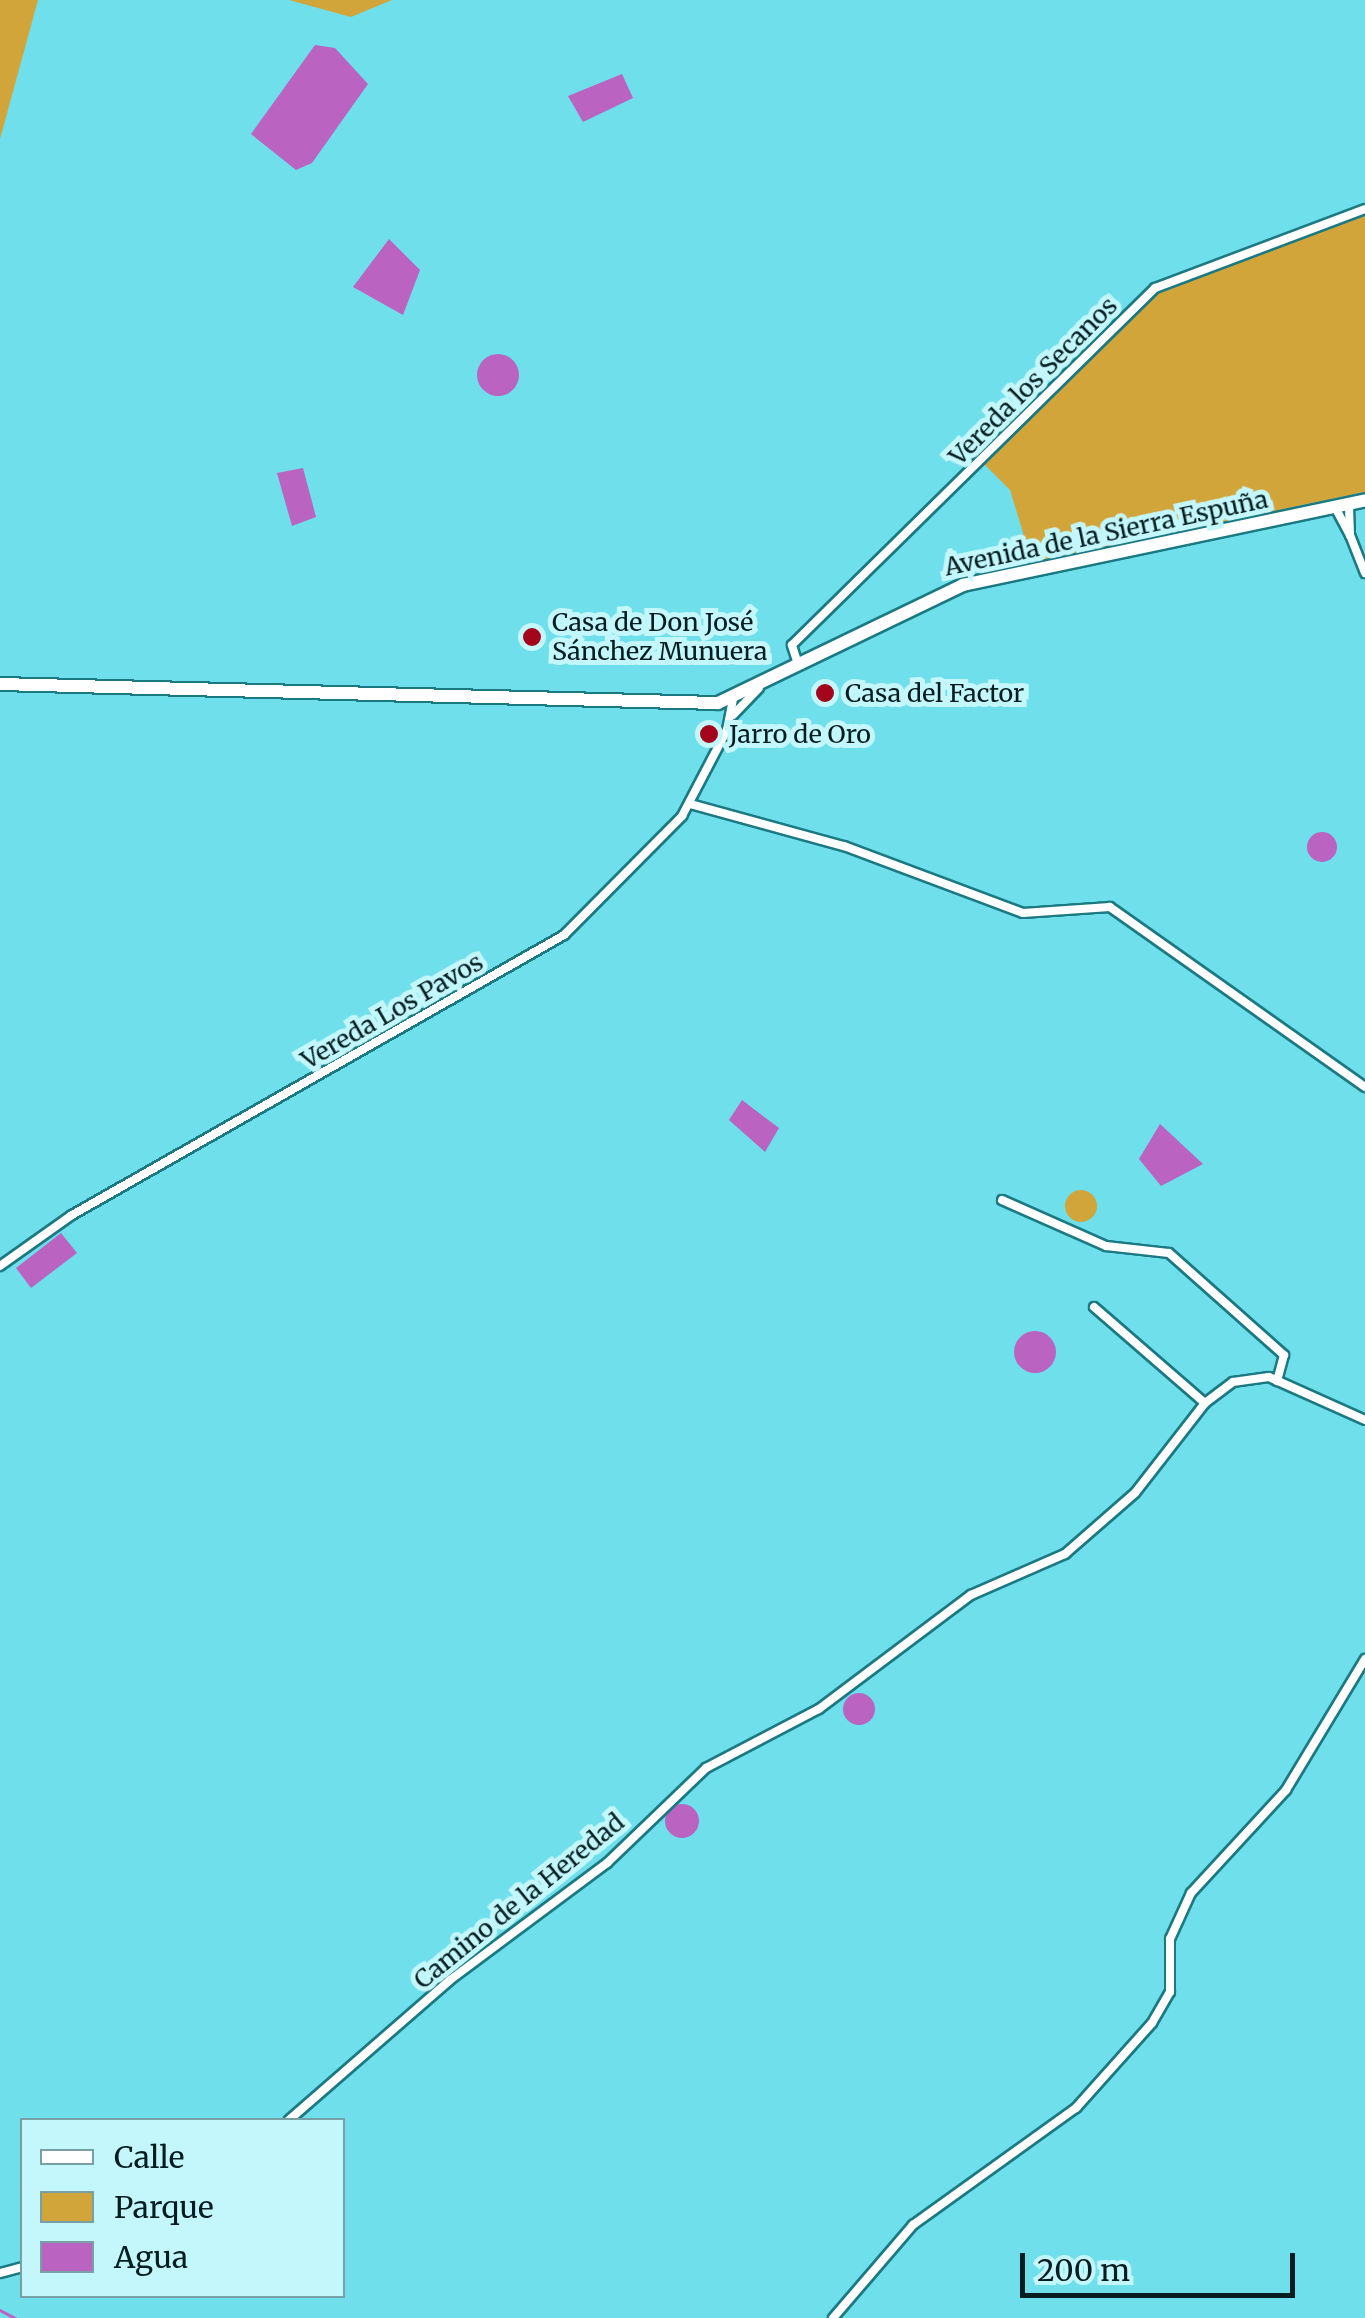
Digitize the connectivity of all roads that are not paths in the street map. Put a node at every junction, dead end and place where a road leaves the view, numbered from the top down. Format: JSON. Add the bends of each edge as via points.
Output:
{"nodes":[{"id":1,"x":1365,"y":210,"type":"edge"},
{"id":2,"x":1365,"y":497,"type":"edge"},
{"id":3,"x":1342,"y":505,"type":"junction"},
{"id":4,"x":1350,"y":535,"type":"junction"},
{"id":5,"x":1365,"y":573,"type":"edge"},
{"id":6,"x":798,"y":664,"type":"junction"},
{"id":7,"x":0,"y":684,"type":"edge"},
{"id":8,"x":758,"y":688,"type":"junction"},
{"id":9,"x":733,"y":699,"type":"junction"},
{"id":10,"x":733,"y":714,"type":"junction"},
{"id":11,"x":690,"y":804,"type":"junction"},
{"id":12,"x":1365,"y":1087,"type":"edge"},
{"id":13,"x":1002,"y":1200,"type":"dead end"},
{"id":14,"x":0,"y":1266,"type":"edge"},
{"id":15,"x":1094,"y":1307,"type":"dead end"},
{"id":16,"x":1277,"y":1381,"type":"junction"},
{"id":17,"x":1205,"y":1403,"type":"junction"},
{"id":18,"x":1365,"y":1420,"type":"edge"},
{"id":19,"x":1365,"y":1659,"type":"edge"},
{"id":20,"x":291,"y":2118,"type":"edge"},
{"id":21,"x":834,"y":2318,"type":"edge"}],
"edges":[{"from":1,"to":6,"type":"street","name":"Vereda los Secanos","via":[[1155,288],[792,645]]},
{"from":2,"to":3,"type":"main road","name":"Avenida de la Sierra Espuña"},
{"from":3,"to":4,"type":"street"},
{"from":3,"to":4,"type":"street"},
{"from":3,"to":6,"type":"main road","name":"Avenida de la Sierra Espuña","via":[[963,585]]},
{"from":4,"to":5,"type":"street"},
{"from":6,"to":8,"type":"main road","name":"Avenida de la Sierra Espuña"},
{"from":7,"to":9,"type":"main road"},
{"from":8,"to":9,"type":"main road","name":"Avenida de la Sierra Espuña"},
{"from":8,"to":10,"type":"street"},
{"from":9,"to":10,"type":"street"},
{"from":10,"to":11,"type":"street","name":"Vereda Los Pavos"},
{"from":11,"to":12,"type":"street","via":[[844,846],[1023,913],[1110,907]]},
{"from":11,"to":14,"type":"street","name":"Vereda Los Pavos","via":[[564,936],[72,1215]]},
{"from":13,"to":16,"type":"street","via":[[1106,1246],[1169,1254],[1284,1354]]},
{"from":15,"to":17,"type":"street"},
{"from":16,"to":17,"type":"street","name":"Camino de la Heredad","via":[[1242,1378]]},
{"from":16,"to":18,"type":"street"},
{"from":17,"to":20,"type":"street","name":"Camino de la Heredad","via":[[1156,1470],[1065,1554],[971,1595],[850,1689],[706,1768],[607,1863],[450,1980]]},
{"from":19,"to":21,"type":"street","via":[[1286,1790],[1191,1893],[1170,1939],[1170,1992],[1152,2023],[1076,2108],[913,2226]]}]}
